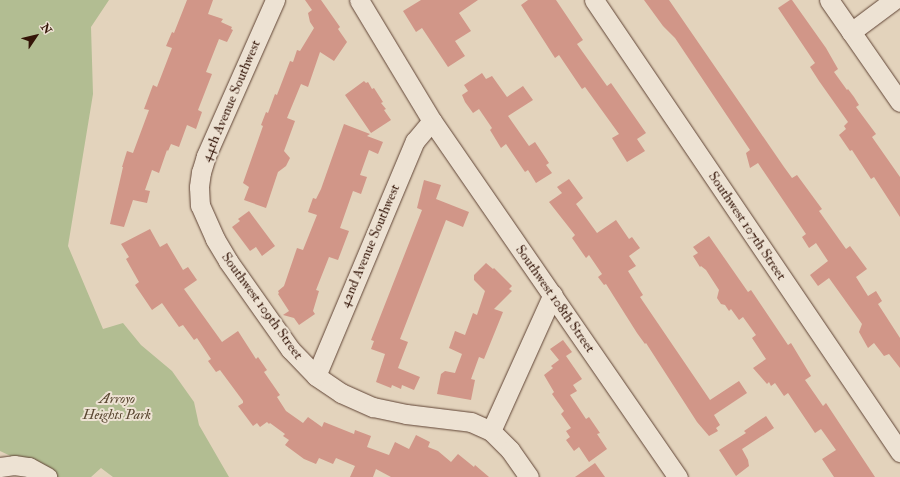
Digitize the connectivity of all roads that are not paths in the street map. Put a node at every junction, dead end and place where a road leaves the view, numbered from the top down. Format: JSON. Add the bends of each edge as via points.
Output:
{"nodes":[{"id":1,"x":275,"y":0,"type":"edge"},
{"id":2,"x":359,"y":0,"type":"edge"},
{"id":3,"x":594,"y":0,"type":"edge"},
{"id":4,"x":829,"y":0,"type":"edge"},
{"id":5,"x":894,"y":0,"type":"edge"},
{"id":6,"x":851,"y":32,"type":"junction"},
{"id":7,"x":900,"y":102,"type":"edge"},
{"id":8,"x":432,"y":121,"type":"junction"},
{"id":9,"x":200,"y":205,"type":"joint"},
{"id":10,"x":553,"y":294,"type":"junction"},
{"id":11,"x":316,"y":376,"type":"junction"},
{"id":12,"x":491,"y":431,"type":"junction"},
{"id":13,"x":900,"y":452,"type":"edge"},
{"id":14,"x":0,"y":467,"type":"edge"},
{"id":15,"x":47,"y":477,"type":"edge"},
{"id":16,"x":529,"y":477,"type":"edge"},
{"id":17,"x":678,"y":477,"type":"edge"}],
"edges":[{"from":1,"to":9,"type":"street","name":"44th Avenue Southwest","via":[[206,156],[199,187]]},
{"from":2,"to":8,"type":"street","name":"Southwest 108th Street"},
{"from":3,"to":13,"type":"street","name":"Southwest 107th Street"},
{"from":4,"to":6,"type":"street"},
{"from":5,"to":6,"type":"street"},
{"from":6,"to":7,"type":"street"},
{"from":8,"to":10,"type":"street","name":"Southwest 108th Street"},
{"from":8,"to":11,"type":"street","name":"42nd Avenue Southwest","via":[[415,141]]},
{"from":9,"to":11,"type":"street","name":"Southwest 109th Street","via":[[206,223],[228,261],[290,349]]},
{"from":10,"to":12,"type":"street"},
{"from":10,"to":17,"type":"street","name":"Southwest 108th Street"},
{"from":11,"to":12,"type":"street","name":"Southwest 109th Street","via":[[341,394],[373,407],[471,422]]},
{"from":12,"to":16,"type":"street","name":"Southwest 109th Street","via":[[510,450]]},
{"from":14,"to":15,"type":"street","via":[[29,467]]}]}
